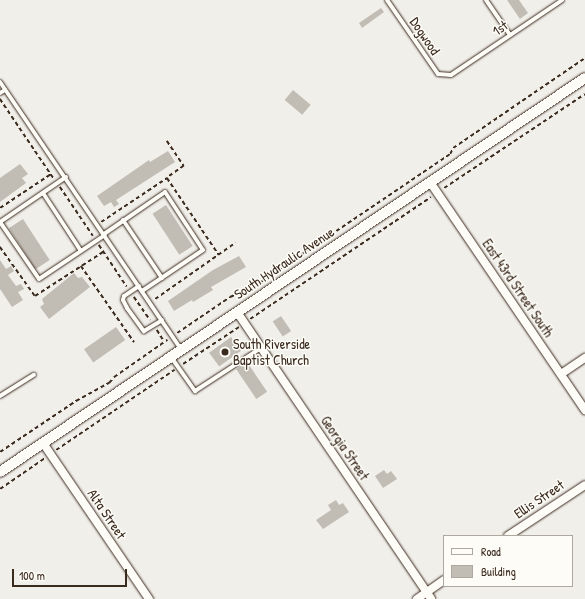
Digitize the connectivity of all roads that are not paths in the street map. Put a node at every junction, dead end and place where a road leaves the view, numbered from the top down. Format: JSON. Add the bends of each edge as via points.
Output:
{"nodes":[{"id":1,"x":387,"y":0,"type":"edge"},
{"id":2,"x":486,"y":0,"type":"edge"},
{"id":3,"x":562,"y":0,"type":"edge"},
{"id":4,"x":510,"y":35,"type":"junction"},
{"id":5,"x":451,"y":75,"type":"joint"},
{"id":6,"x":585,"y":78,"type":"edge"},
{"id":7,"x":0,"y":82,"type":"edge"},
{"id":8,"x":5,"y":90,"type":"junction"},
{"id":9,"x":0,"y":94,"type":"edge"},
{"id":10,"x":66,"y":177,"type":"junction"},
{"id":11,"x":430,"y":182,"type":"junction"},
{"id":12,"x":43,"y":193,"type":"junction"},
{"id":13,"x":123,"y":220,"type":"junction"},
{"id":14,"x":104,"y":235,"type":"junction"},
{"id":15,"x":81,"y":251,"type":"junction"},
{"id":16,"x":162,"y":278,"type":"junction"},
{"id":17,"x":139,"y":286,"type":"junction"},
{"id":18,"x":142,"y":291,"type":"junction"},
{"id":19,"x":237,"y":312,"type":"junction"},
{"id":20,"x":162,"y":320,"type":"junction"},
{"id":21,"x":261,"y":347,"type":"junction"},
{"id":22,"x":181,"y":349,"type":"junction"},
{"id":23,"x":170,"y":357,"type":"junction"},
{"id":24,"x":585,"y":358,"type":"edge"},
{"id":25,"x":561,"y":374,"type":"junction"},
{"id":26,"x":34,"y":375,"type":"dead end"},
{"id":27,"x":0,"y":396,"type":"edge"},
{"id":28,"x":585,"y":410,"type":"edge"},
{"id":29,"x":43,"y":443,"type":"junction"},
{"id":30,"x":1,"y":469,"type":"edge"},
{"id":31,"x":585,"y":484,"type":"edge"},
{"id":32,"x":509,"y":535,"type":"edge"},
{"id":33,"x":443,"y":581,"type":"edge"},
{"id":34,"x":429,"y":596,"type":"edge"},
{"id":35,"x":149,"y":599,"type":"edge"},
{"id":36,"x":417,"y":599,"type":"edge"}],
"edges":[{"from":1,"to":5,"type":"lane","name":"Dogwood","via":[[438,74]]},
{"from":2,"to":4,"type":"lane"},
{"from":3,"to":4,"type":"lane","name":"1st"},
{"from":4,"to":5,"type":"lane","name":"1st"},
{"from":6,"to":11,"type":"street","name":"South Hydraulic Avenue"},
{"from":7,"to":8,"type":"lane"},
{"from":8,"to":9,"type":"lane"},
{"from":8,"to":10,"type":"lane"},
{"from":10,"to":12,"type":"lane"},
{"from":10,"to":14,"type":"lane"},
{"from":11,"to":19,"type":"street","name":"South Hydraulic Avenue"},
{"from":11,"to":25,"type":"street","name":"East 43rd Street South"},
{"from":12,"to":15,"type":"lane"},
{"from":12,"to":15,"type":"lane","via":[[0,222],[39,279]]},
{"from":13,"to":14,"type":"lane"},
{"from":13,"to":16,"type":"lane"},
{"from":13,"to":16,"type":"lane","via":[[165,192],[203,250]]},
{"from":14,"to":15,"type":"lane"},
{"from":14,"to":17,"type":"lane"},
{"from":16,"to":18,"type":"lane"},
{"from":17,"to":18,"type":"lane"},
{"from":17,"to":20,"type":"lane","via":[[130,291],[123,300],[137,324],[144,331]]},
{"from":18,"to":20,"type":"lane"},
{"from":19,"to":21,"type":"street","name":"Georgia Street"},
{"from":19,"to":22,"type":"street","name":"South Hydraulic Avenue"},
{"from":20,"to":22,"type":"lane"},
{"from":21,"to":23,"type":"lane","via":[[195,391]]},
{"from":21,"to":34,"type":"street","name":"Georgia Street"},
{"from":22,"to":23,"type":"street","name":"South Hydraulic Avenue"},
{"from":23,"to":29,"type":"street","name":"South Hydraulic Avenue"},
{"from":24,"to":25,"type":"street"},
{"from":25,"to":28,"type":"street","name":"East 43rd Street South"},
{"from":26,"to":27,"type":"lane"},
{"from":29,"to":30,"type":"street","name":"South Hydraulic Avenue"},
{"from":29,"to":35,"type":"street","name":"Alta Street"},
{"from":31,"to":32,"type":"street","name":"Ellis Street"},
{"from":33,"to":34,"type":"street"},
{"from":34,"to":36,"type":"street"}]}
